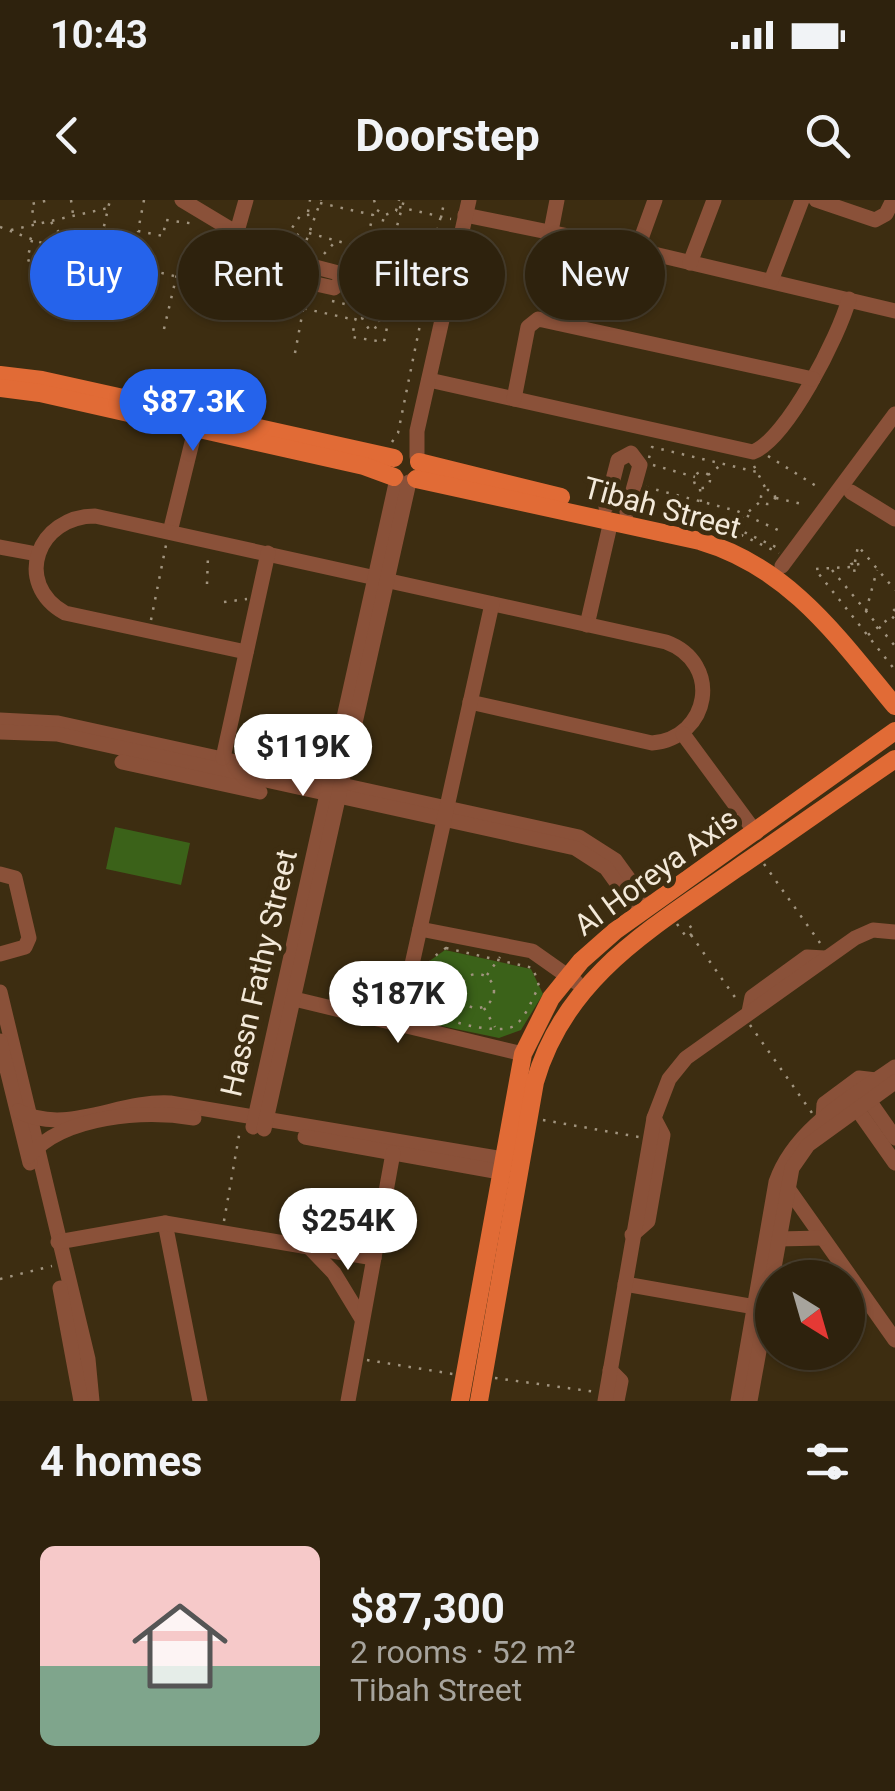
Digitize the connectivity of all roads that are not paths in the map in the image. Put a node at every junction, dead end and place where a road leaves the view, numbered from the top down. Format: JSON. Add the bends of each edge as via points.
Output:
{"nodes":[{"id":1,"x":182,"y":200,"type":"edge"},
{"id":2,"x":215,"y":200,"type":"edge"},
{"id":3,"x":246,"y":200,"type":"edge"},
{"id":4,"x":557,"y":200,"type":"edge"},
{"id":5,"x":655,"y":200,"type":"edge"},
{"id":6,"x":714,"y":200,"type":"edge"},
{"id":7,"x":802,"y":200,"type":"edge"},
{"id":8,"x":816,"y":200,"type":"edge"},
{"id":9,"x":893,"y":200,"type":"edge"},
{"id":10,"x":458,"y":210,"type":"edge"},
{"id":11,"x":210,"y":226,"type":"junction"},
{"id":12,"x":217,"y":230,"type":"edge"},
{"id":13,"x":237,"y":230,"type":"edge"},
{"id":14,"x":543,"y":230,"type":"edge"},
{"id":15,"x":552,"y":230,"type":"edge"},
{"id":16,"x":644,"y":230,"type":"edge"},
{"id":17,"x":665,"y":256,"type":"edge"},
{"id":18,"x":690,"y":262,"type":"junction"},
{"id":19,"x":771,"y":281,"type":"junction"},
{"id":20,"x":848,"y":300,"type":"junction"},
{"id":21,"x":895,"y":311,"type":"edge"},
{"id":22,"x":434,"y":320,"type":"edge"},
{"id":23,"x":0,"y":375,"type":"edge"},
{"id":24,"x":813,"y":379,"type":"junction"},
{"id":25,"x":429,"y":380,"type":"junction"},
{"id":26,"x":0,"y":388,"type":"edge"},
{"id":27,"x":514,"y":399,"type":"junction"},
{"id":28,"x":895,"y":414,"type":"edge"},
{"id":29,"x":195,"y":430,"type":"junction"},
{"id":30,"x":895,"y":432,"type":"edge"},
{"id":31,"x":403,"y":466,"type":"junction"},
{"id":32,"x":851,"y":492,"type":"junction"},
{"id":33,"x":615,"y":513,"type":"junction"},
{"id":34,"x":895,"y":519,"type":"edge"},
{"id":35,"x":169,"y":532,"type":"junction"},
{"id":36,"x":0,"y":548,"type":"edge"},
{"id":37,"x":268,"y":553,"type":"junction"},
{"id":38,"x":37,"y":554,"type":"junction"},
{"id":39,"x":785,"y":560,"type":"junction"},
{"id":40,"x":381,"y":579,"type":"junction"},
{"id":41,"x":492,"y":604,"type":"junction"},
{"id":42,"x":587,"y":625,"type":"junction"},
{"id":43,"x":246,"y":652,"type":"junction"},
{"id":44,"x":895,"y":688,"type":"edge"},
{"id":45,"x":470,"y":702,"type":"junction"},
{"id":46,"x":895,"y":706,"type":"edge"},
{"id":47,"x":0,"y":720,"type":"edge"},
{"id":48,"x":895,"y":731,"type":"edge"},
{"id":49,"x":0,"y":732,"type":"edge"},
{"id":50,"x":683,"y":734,"type":"junction"},
{"id":51,"x":223,"y":758,"type":"junction"},
{"id":52,"x":895,"y":759,"type":"edge"},
{"id":53,"x":122,"y":762,"type":"dead end"},
{"id":54,"x":335,"y":789,"type":"junction"},
{"id":55,"x":260,"y":792,"type":"dead end"},
{"id":56,"x":445,"y":814,"type":"junction"},
{"id":57,"x":756,"y":833,"type":"junction"},
{"id":58,"x":0,"y":874,"type":"edge"},
{"id":59,"x":644,"y":910,"type":"junction"},
{"id":60,"x":420,"y":929,"type":"junction"},
{"id":61,"x":895,"y":932,"type":"edge"},
{"id":62,"x":0,"y":933,"type":"edge"},
{"id":63,"x":2,"y":953,"type":"edge"},
{"id":64,"x":575,"y":982,"type":"junction"},
{"id":65,"x":0,"y":992,"type":"edge"},
{"id":66,"x":288,"y":997,"type":"junction"},
{"id":67,"x":399,"y":1023,"type":"junction"},
{"id":68,"x":0,"y":1041,"type":"edge"},
{"id":69,"x":524,"y":1054,"type":"junction"},
{"id":70,"x":895,"y":1067,"type":"edge"},
{"id":71,"x":4,"y":1073,"type":"edge"},
{"id":72,"x":876,"y":1080,"type":"junction"},
{"id":73,"x":895,"y":1082,"type":"edge"},
{"id":74,"x":859,"y":1100,"type":"junction"},
{"id":75,"x":24,"y":1114,"type":"junction"},
{"id":76,"x":654,"y":1118,"type":"junction"},
{"id":77,"x":821,"y":1121,"type":"junction"},
{"id":78,"x":256,"y":1124,"type":"junction"},
{"id":79,"x":895,"y":1138,"type":"edge"},
{"id":80,"x":33,"y":1152,"type":"junction"},
{"id":81,"x":393,"y":1153,"type":"junction"},
{"id":82,"x":895,"y":1163,"type":"edge"},
{"id":83,"x":502,"y":1165,"type":"junction"},
{"id":84,"x":787,"y":1187,"type":"junction"},
{"id":85,"x":165,"y":1223,"type":"junction"},
{"id":86,"x":632,"y":1235,"type":"junction"},
{"id":87,"x":822,"y":1238,"type":"junction"},
{"id":88,"x":778,"y":1239,"type":"junction"},
{"id":89,"x":58,"y":1242,"type":"junction"},
{"id":90,"x":310,"y":1248,"type":"junction"},
{"id":91,"x":374,"y":1258,"type":"junction"},
{"id":92,"x":764,"y":1260,"type":"edge"},
{"id":93,"x":625,"y":1284,"type":"junction"},
{"id":94,"x":755,"y":1307,"type":"joint"},
{"id":95,"x":362,"y":1319,"type":"junction"},
{"id":96,"x":895,"y":1340,"type":"edge"},
{"id":97,"x":474,"y":1376,"type":"junction"},
{"id":98,"x":751,"y":1395,"type":"edge"},
{"id":99,"x":609,"y":1398,"type":"edge"},
{"id":100,"x":82,"y":1401,"type":"edge"},
{"id":101,"x":92,"y":1401,"type":"edge"},
{"id":102,"x":200,"y":1401,"type":"edge"},
{"id":103,"x":348,"y":1401,"type":"edge"},
{"id":104,"x":460,"y":1401,"type":"edge"},
{"id":105,"x":479,"y":1401,"type":"edge"},
{"id":106,"x":738,"y":1401,"type":"edge"},
{"id":107,"x":766,"y":1401,"type":"edge"}],
"edges":[{"from":1,"to":11,"type":"street"},
{"from":2,"to":11,"type":"street"},
{"from":3,"to":13,"type":"street"},
{"from":4,"to":15,"type":"street"},
{"from":5,"to":16,"type":"street"},
{"from":6,"to":18,"type":"street"},
{"from":7,"to":19,"type":"street"},
{"from":8,"to":9,"type":"street","via":[[875,220]]},
{"from":10,"to":14,"type":"street"},
{"from":10,"to":25,"type":"street"},
{"from":11,"to":12,"type":"street"},
{"from":17,"to":18,"type":"street"},
{"from":18,"to":19,"type":"street"},
{"from":19,"to":20,"type":"street"},
{"from":20,"to":21,"type":"street"},
{"from":20,"to":24,"type":"street"},
{"from":22,"to":31,"type":"street"},
{"from":23,"to":31,"type":"main road","name":"Tibah Street"},
{"from":24,"to":27,"type":"street","via":[[753,451]]},
{"from":24,"to":27,"type":"street","via":[[538,319],[528,328]]},
{"from":25,"to":27,"type":"street"},
{"from":25,"to":31,"type":"street"},
{"from":26,"to":29,"type":"main road","name":"Tibah Street"},
{"from":28,"to":39,"type":"street"},
{"from":29,"to":31,"type":"main road","name":"Tibah Street","via":[[364,466]]},
{"from":29,"to":35,"type":"street"},
{"from":30,"to":32,"type":"street"},
{"from":31,"to":33,"type":"main road","name":"Tibah Street"},
{"from":31,"to":40,"type":"street","name":"Hassn Fathy Street"},
{"from":32,"to":34,"type":"street"},
{"from":32,"to":39,"type":"street"},
{"from":33,"to":33,"type":"street","via":[[638,486],[639,459],[625,453],[618,460]]},
{"from":33,"to":39,"type":"main road","name":"Tibah Street","via":[[727,536]]},
{"from":33,"to":42,"type":"street"},
{"from":33,"to":46,"type":"main road","name":"Tibah Street","via":[[764,568],[809,604]]},
{"from":35,"to":37,"type":"street"},
{"from":35,"to":38,"type":"street","via":[[82,516],[59,524]]},
{"from":36,"to":38,"type":"street"},
{"from":37,"to":40,"type":"street"},
{"from":37,"to":43,"type":"street"},
{"from":38,"to":43,"type":"street","via":[[40,589],[55,607]]},
{"from":39,"to":44,"type":"main road","name":"Tibah Street"},
{"from":40,"to":41,"type":"street"},
{"from":40,"to":54,"type":"street","name":"Hassn Fathy Street"},
{"from":41,"to":42,"type":"street"},
{"from":41,"to":45,"type":"street"},
{"from":42,"to":50,"type":"street","via":[[666,642],[691,657],[702,674],[703,703]]},
{"from":43,"to":51,"type":"street"},
{"from":45,"to":50,"type":"street","via":[[641,742]]},
{"from":45,"to":56,"type":"street"},
{"from":47,"to":51,"type":"street","via":[[58,723]]},
{"from":48,"to":57,"type":"main road","name":"Al Horeya Axis"},
{"from":49,"to":54,"type":"street","via":[[57,734]]},
{"from":50,"to":57,"type":"street"},
{"from":51,"to":54,"type":"street"},
{"from":52,"to":64,"type":"main road","name":"Al Horeya Axis"},
{"from":53,"to":55,"type":"street"},
{"from":54,"to":56,"type":"street"},
{"from":54,"to":66,"type":"street","name":"Hassn Fathy Street"},
{"from":56,"to":59,"type":"street","via":[[589,841],[615,860]]},
{"from":56,"to":60,"type":"street"},
{"from":57,"to":59,"type":"main road","name":"Al Horeya Axis"},
{"from":58,"to":63,"type":"street","via":[[15,878],[29,938],[25,946]]},
{"from":59,"to":64,"type":"main road","name":"Al Horeya Axis","via":[[604,940]]},
{"from":60,"to":64,"type":"street","via":[[506,952],[532,951]]},
{"from":60,"to":67,"type":"street"},
{"from":61,"to":76,"type":"street","via":[[863,933],[746,1014],[677,1068]]},
{"from":62,"to":63,"type":"street"},
{"from":64,"to":69,"type":"main road","name":"Al Horeya Axis","via":[[543,1011]]},
{"from":64,"to":97,"type":"main road","name":"Al Horeya Axis","via":[[548,1043],[528,1117]]},
{"from":65,"to":75,"type":"street"},
{"from":66,"to":67,"type":"street"},
{"from":66,"to":78,"type":"street","name":"Hassn Fathy Street"},
{"from":67,"to":69,"type":"street"},
{"from":68,"to":71,"type":"street"},
{"from":69,"to":83,"type":"main road","name":"Al Horeya Axis"},
{"from":70,"to":72,"type":"street"},
{"from":71,"to":75,"type":"street"},
{"from":72,"to":74,"type":"street"},
{"from":72,"to":77,"type":"street","via":[[858,1078],[824,1104]]},
{"from":73,"to":74,"type":"street"},
{"from":74,"to":77,"type":"street"},
{"from":74,"to":79,"type":"street"},
{"from":74,"to":82,"type":"street"},
{"from":74,"to":84,"type":"street","via":[[802,1151]]},
{"from":75,"to":78,"type":"street","via":[[54,1122],[160,1103]]},
{"from":75,"to":80,"type":"street"},
{"from":76,"to":86,"type":"street"},
{"from":76,"to":86,"type":"street","via":[[663,1134],[648,1221]]},
{"from":77,"to":92,"type":"street","via":[[795,1145],[780,1172]]},
{"from":78,"to":80,"type":"street","via":[[140,1114],[69,1130]]},
{"from":78,"to":81,"type":"street"},
{"from":78,"to":83,"type":"street"},
{"from":80,"to":89,"type":"street"},
{"from":80,"to":100,"type":"street"},
{"from":81,"to":83,"type":"street"},
{"from":81,"to":91,"type":"street"},
{"from":83,"to":97,"type":"main road","name":"Al Horeya Axis"},
{"from":84,"to":87,"type":"street"},
{"from":84,"to":88,"type":"street"},
{"from":85,"to":89,"type":"street"},
{"from":85,"to":90,"type":"street"},
{"from":85,"to":102,"type":"street"},
{"from":86,"to":93,"type":"street"},
{"from":87,"to":88,"type":"street"},
{"from":87,"to":96,"type":"street"},
{"from":88,"to":98,"type":"street"},
{"from":89,"to":101,"type":"street","via":[[88,1358]]},
{"from":90,"to":91,"type":"street"},
{"from":90,"to":95,"type":"street"},
{"from":91,"to":95,"type":"street"},
{"from":93,"to":94,"type":"street"},
{"from":93,"to":99,"type":"street"},
{"from":94,"to":106,"type":"street"},
{"from":95,"to":103,"type":"street"},
{"from":97,"to":104,"type":"main road","name":"Al Horeya Axis"},
{"from":97,"to":105,"type":"main road","name":"Al Horeya Axis"},
{"from":98,"to":107,"type":"street"}]}
